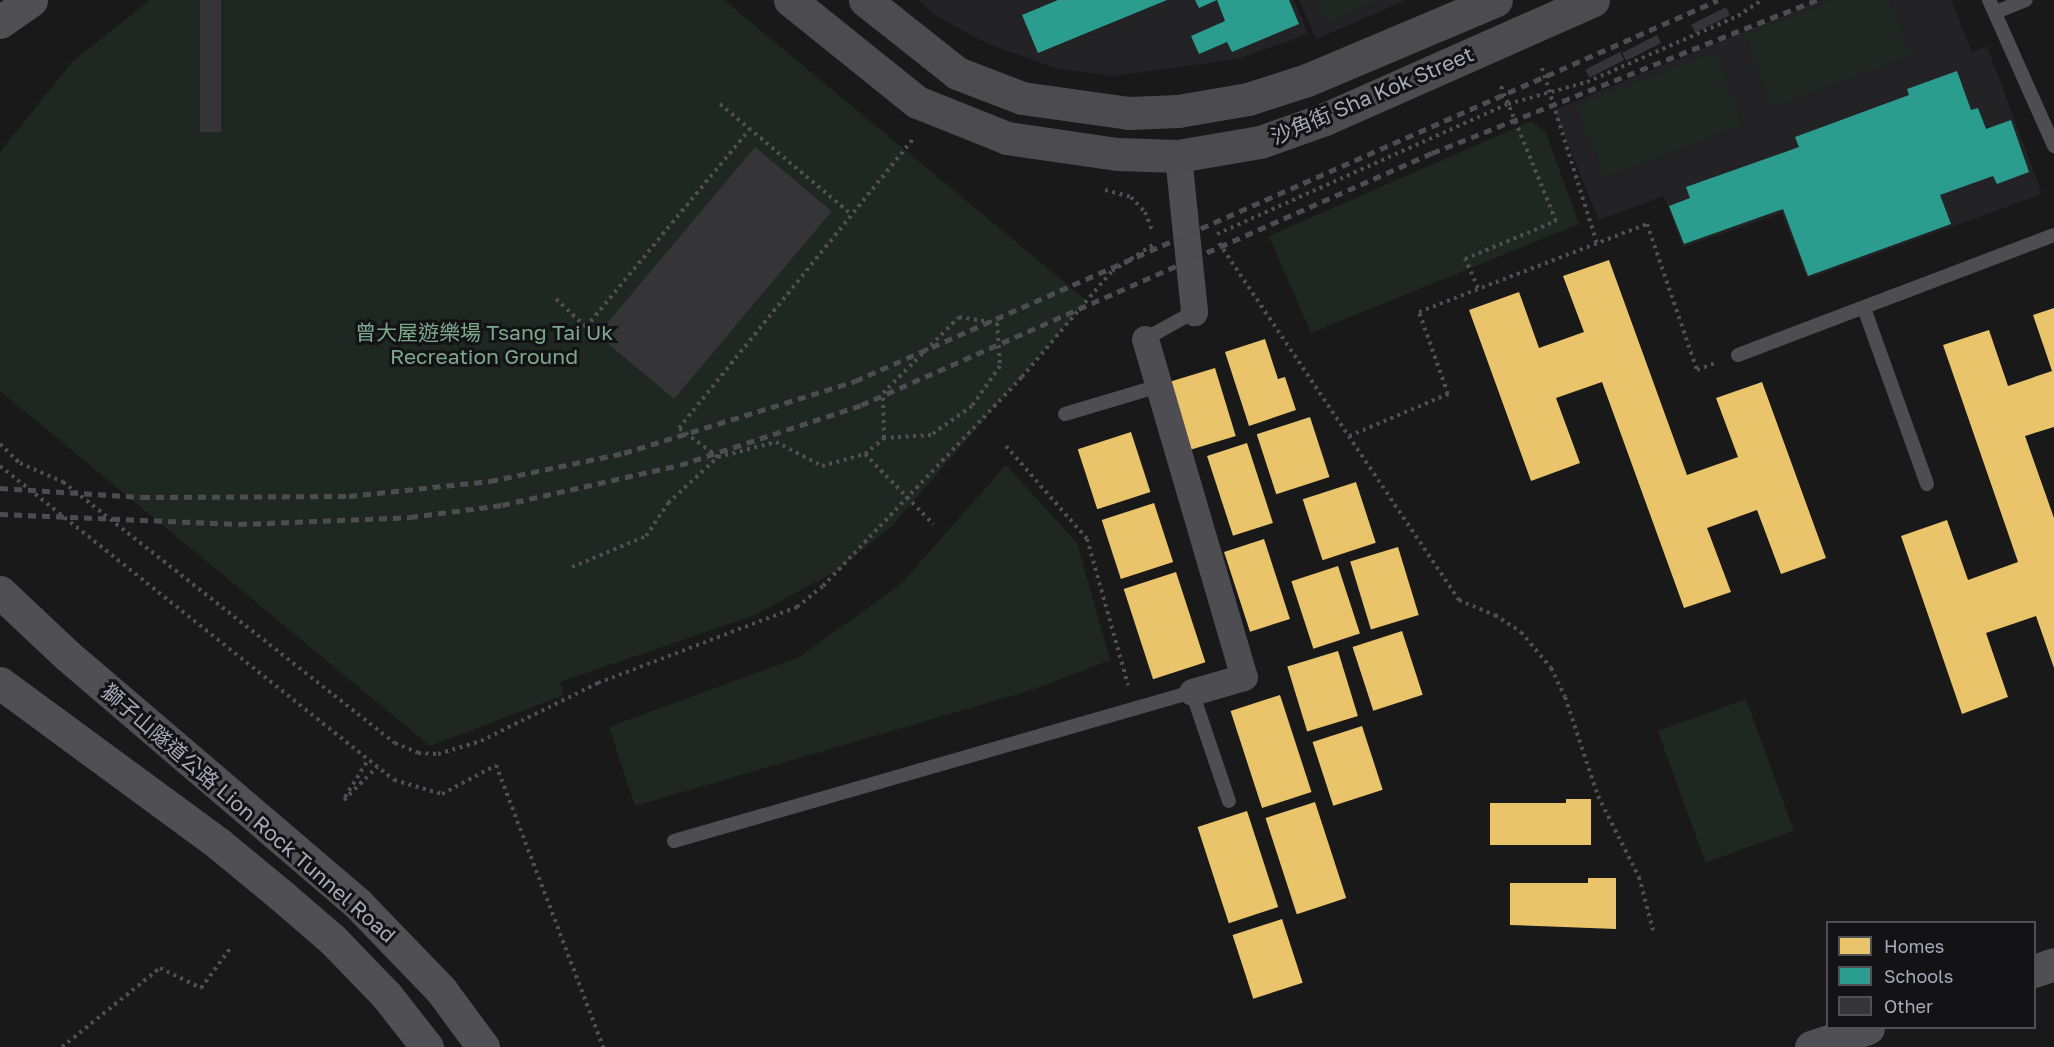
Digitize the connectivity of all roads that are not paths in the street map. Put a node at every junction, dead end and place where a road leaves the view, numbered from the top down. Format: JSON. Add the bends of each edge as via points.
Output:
{"nodes":[{"id":1,"x":31,"y":0,"type":"edge"},
{"id":2,"x":790,"y":0,"type":"edge"},
{"id":3,"x":865,"y":0,"type":"edge"},
{"id":4,"x":1496,"y":0,"type":"edge"},
{"id":5,"x":1593,"y":0,"type":"edge"},
{"id":6,"x":2026,"y":0,"type":"edge"},
{"id":7,"x":1992,"y":6,"type":"edge"},
{"id":8,"x":0,"y":22,"type":"edge"},
{"id":9,"x":2054,"y":146,"type":"edge"},
{"id":10,"x":1178,"y":156,"type":"junction"},
{"id":11,"x":2054,"y":235,"type":"edge"},
{"id":12,"x":1864,"y":308,"type":"junction"},
{"id":13,"x":1194,"y":312,"type":"joint"},
{"id":14,"x":1145,"y":339,"type":"joint"},
{"id":15,"x":1738,"y":355,"type":"road end"},
{"id":16,"x":1159,"y":386,"type":"junction"},
{"id":17,"x":1065,"y":414,"type":"dead end"},
{"id":18,"x":1927,"y":484,"type":"dead end"},
{"id":19,"x":0,"y":592,"type":"edge"},
{"id":20,"x":0,"y":683,"type":"edge"},
{"id":21,"x":1192,"y":692,"type":"junction"},
{"id":22,"x":1229,"y":801,"type":"dead end"},
{"id":23,"x":674,"y":841,"type":"dead end"},
{"id":24,"x":2054,"y":964,"type":"edge"},
{"id":25,"x":2036,"y":970,"type":"edge"},
{"id":26,"x":1865,"y":1029,"type":"edge"},
{"id":27,"x":427,"y":1047,"type":"edge"},
{"id":28,"x":483,"y":1047,"type":"edge"},
{"id":29,"x":1811,"y":1047,"type":"edge"}],
"edges":[{"from":1,"to":8,"type":"main road"},
{"from":2,"to":10,"type":"main road","name":"沙角街 Sha Kok Street","via":[[927,106],[1006,138],[1117,154]]},
{"from":3,"to":4,"type":"main road","name":"沙角街 Sha Kok Street","via":[[957,73],[1022,98],[1129,112],[1178,111],[1248,99],[1307,80]]},
{"from":5,"to":10,"type":"main road","name":"沙角街 Sha Kok Street","via":[[1325,120],[1260,142]]},
{"from":6,"to":7,"type":"lane"},
{"from":7,"to":9,"type":"lane"},
{"from":10,"to":13,"type":"street"},
{"from":11,"to":12,"type":"lane"},
{"from":12,"to":15,"type":"lane"},
{"from":12,"to":18,"type":"lane"},
{"from":13,"to":14,"type":"lane"},
{"from":14,"to":16,"type":"street"},
{"from":16,"to":17,"type":"lane"},
{"from":16,"to":21,"type":"street","via":[[1244,677]]},
{"from":19,"to":28,"type":"main road","name":"獅子山隧道公路 Lion Rock Tunnel Road","via":[[68,656],[358,904],[441,990]]},
{"from":20,"to":27,"type":"main road","name":"獅子山隧道公路 Lion Rock Tunnel Road","via":[[219,844],[282,896],[333,940],[387,996]]},
{"from":21,"to":22,"type":"lane"},
{"from":21,"to":23,"type":"lane"},
{"from":24,"to":25,"type":"main road"},
{"from":26,"to":29,"type":"main road"}]}
